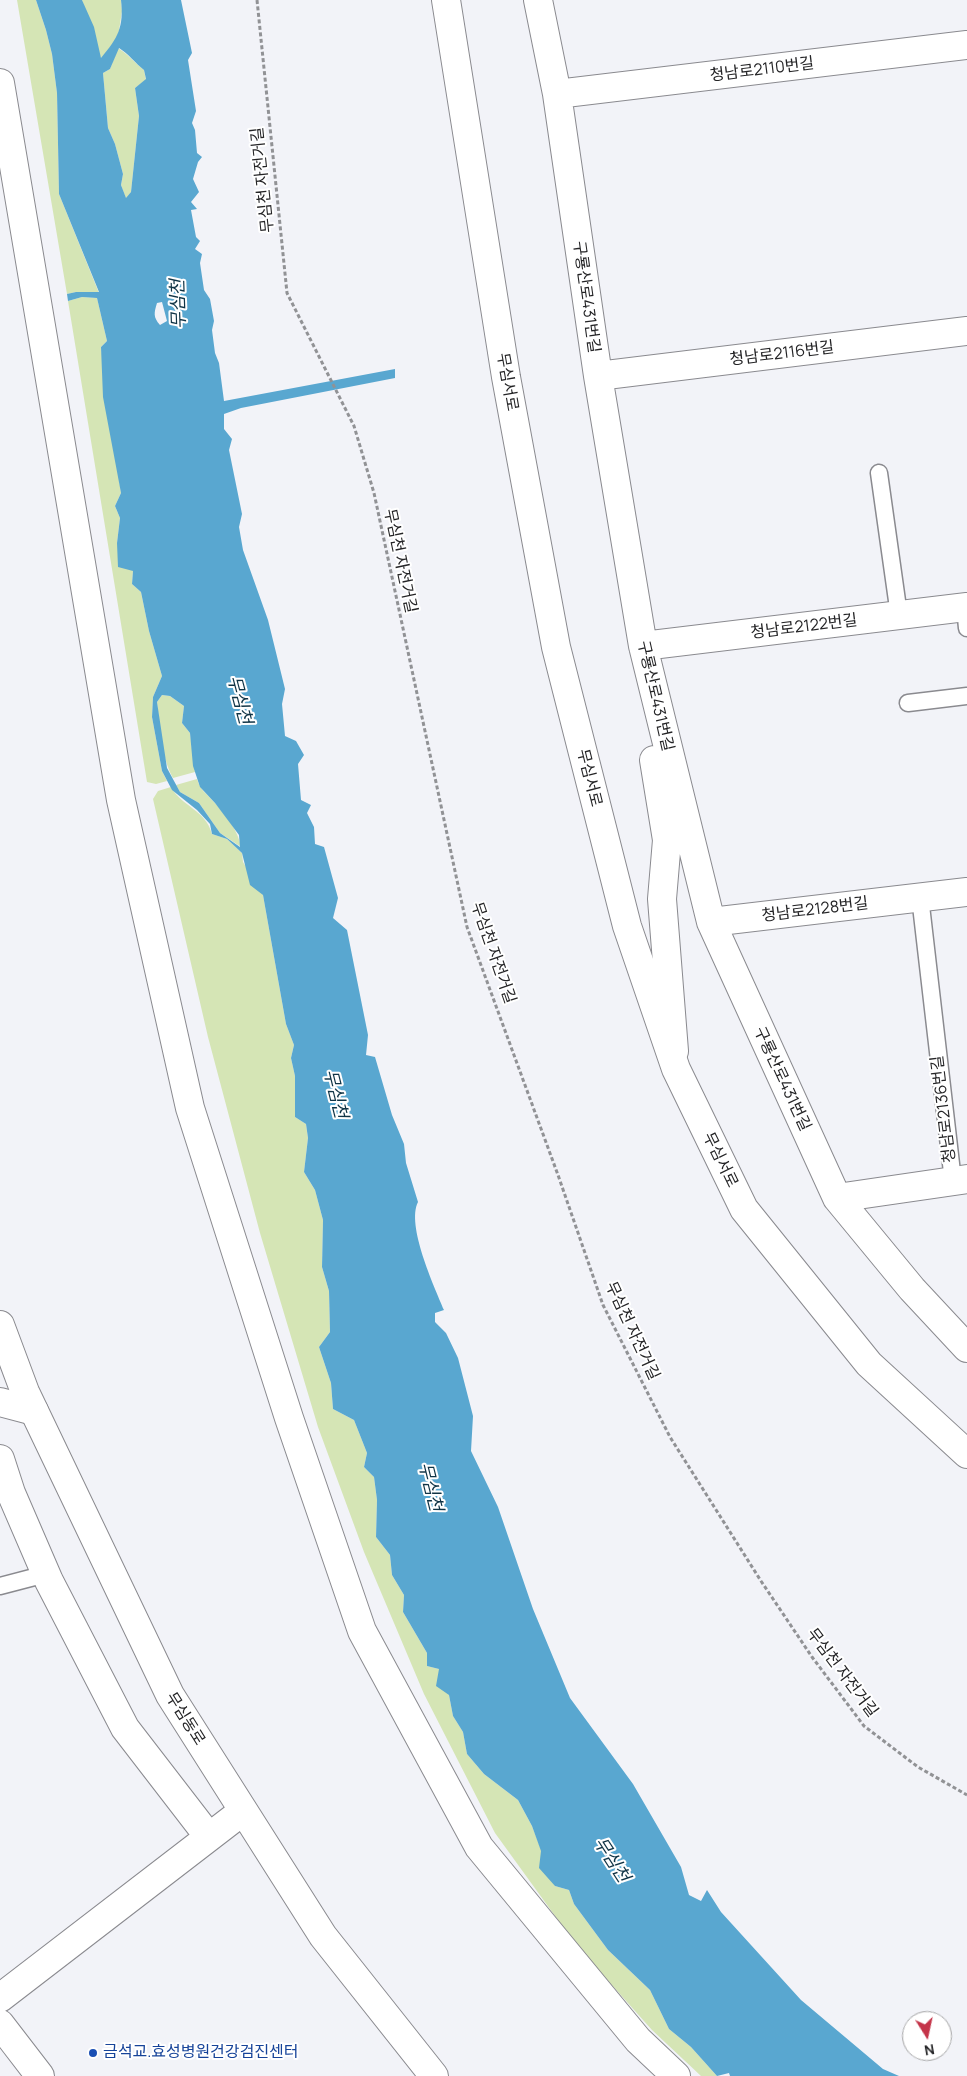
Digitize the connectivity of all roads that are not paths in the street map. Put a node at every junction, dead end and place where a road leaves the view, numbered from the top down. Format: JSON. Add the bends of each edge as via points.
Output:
{"nodes":[{"id":1,"x":446,"y":0,"type":"edge"},
{"id":2,"x":538,"y":0,"type":"edge"},
{"id":3,"x":967,"y":45,"type":"edge"},
{"id":4,"x":0,"y":84,"type":"edge"},
{"id":5,"x":557,"y":94,"type":"junction"},
{"id":6,"x":967,"y":331,"type":"edge"},
{"id":7,"x":598,"y":376,"type":"junction"},
{"id":8,"x":879,"y":473,"type":"dead end"},
{"id":9,"x":966,"y":614,"type":"edge"},
{"id":10,"x":900,"y":615,"type":"junction"},
{"id":11,"x":643,"y":646,"type":"junction"},
{"id":12,"x":967,"y":696,"type":"edge"},
{"id":13,"x":654,"y":697,"type":"junction"},
{"id":14,"x":908,"y":702,"type":"dead end"},
{"id":15,"x":967,"y":892,"type":"edge"},
{"id":16,"x":920,"y":897,"type":"junction"},
{"id":17,"x":711,"y":922,"type":"junction"},
{"id":18,"x":676,"y":1070,"type":"junction"},
{"id":19,"x":960,"y":1180,"type":"edge"},
{"id":20,"x":837,"y":1198,"type":"junction"},
{"id":21,"x":0,"y":1325,"type":"edge"},
{"id":22,"x":957,"y":1326,"type":"edge"},
{"id":23,"x":967,"y":1348,"type":"edge"},
{"id":24,"x":0,"y":1402,"type":"edge"},
{"id":25,"x":34,"y":1411,"type":"junction"},
{"id":26,"x":967,"y":1454,"type":"edge"},
{"id":27,"x":0,"y":1459,"type":"edge"},
{"id":28,"x":6,"y":1500,"type":"edge"},
{"id":29,"x":46,"y":1574,"type":"junction"},
{"id":30,"x":0,"y":1586,"type":"edge"},
{"id":31,"x":243,"y":1811,"type":"junction"},
{"id":32,"x":209,"y":1837,"type":"junction"},
{"id":33,"x":0,"y":1998,"type":"edge"},
{"id":34,"x":0,"y":2024,"type":"edge"},
{"id":35,"x":40,"y":2076,"type":"edge"},
{"id":36,"x":434,"y":2076,"type":"edge"},
{"id":37,"x":676,"y":2076,"type":"edge"}],
"edges":[{"from":1,"to":18,"type":"street","name":"무심서로","via":[[506,377],[556,647],[626,926]]},
{"from":2,"to":5,"type":"street","name":"구룡산로431번길"},
{"from":3,"to":5,"type":"street","name":"청남로2110번길"},
{"from":4,"to":37,"type":"street","via":[[121,800],[190,1108],[289,1418],[362,1632],[479,1847],[638,2040]]},
{"from":5,"to":7,"type":"street","name":"구룡산로431번길"},
{"from":6,"to":7,"type":"street","name":"청남로2116번길"},
{"from":7,"to":11,"type":"street","name":"구룡산로431번길"},
{"from":8,"to":10,"type":"lane"},
{"from":9,"to":10,"type":"street","name":"청남로2122번길"},
{"from":10,"to":11,"type":"street","name":"청남로2122번길"},
{"from":11,"to":13,"type":"street","name":"구룡산로431번길"},
{"from":12,"to":14,"type":"lane"},
{"from":13,"to":17,"type":"street","name":"구룡산로431번길"},
{"from":13,"to":18,"type":"street","via":[[648,722],[667,840],[662,899]]},
{"from":15,"to":16,"type":"street","name":"청남로2128번길"},
{"from":16,"to":17,"type":"street","name":"청남로2128번길"},
{"from":16,"to":19,"type":"lane","name":"청남로2136번길","via":[[936,1037]]},
{"from":17,"to":20,"type":"street","name":"구룡산로431번길"},
{"from":18,"to":26,"type":"street","name":"무심서로","via":[[744,1209],[869,1364]]},
{"from":19,"to":20,"type":"street","name":"청남로2136번길"},
{"from":20,"to":22,"type":"street","name":"구룡산로431번길","via":[[912,1289]]},
{"from":21,"to":25,"type":"street","name":"무심동로"},
{"from":22,"to":23,"type":"street","name":"구룡산로431번길"},
{"from":24,"to":25,"type":"street"},
{"from":25,"to":31,"type":"street","name":"무심동로","via":[[170,1695]]},
{"from":27,"to":28,"type":"street"},
{"from":28,"to":29,"type":"street"},
{"from":29,"to":30,"type":"lane"},
{"from":29,"to":32,"type":"street","via":[[125,1728]]},
{"from":31,"to":32,"type":"street"},
{"from":31,"to":36,"type":"street","name":"무심동로","via":[[323,1936]]},
{"from":32,"to":33,"type":"street"},
{"from":34,"to":35,"type":"street"}]}
